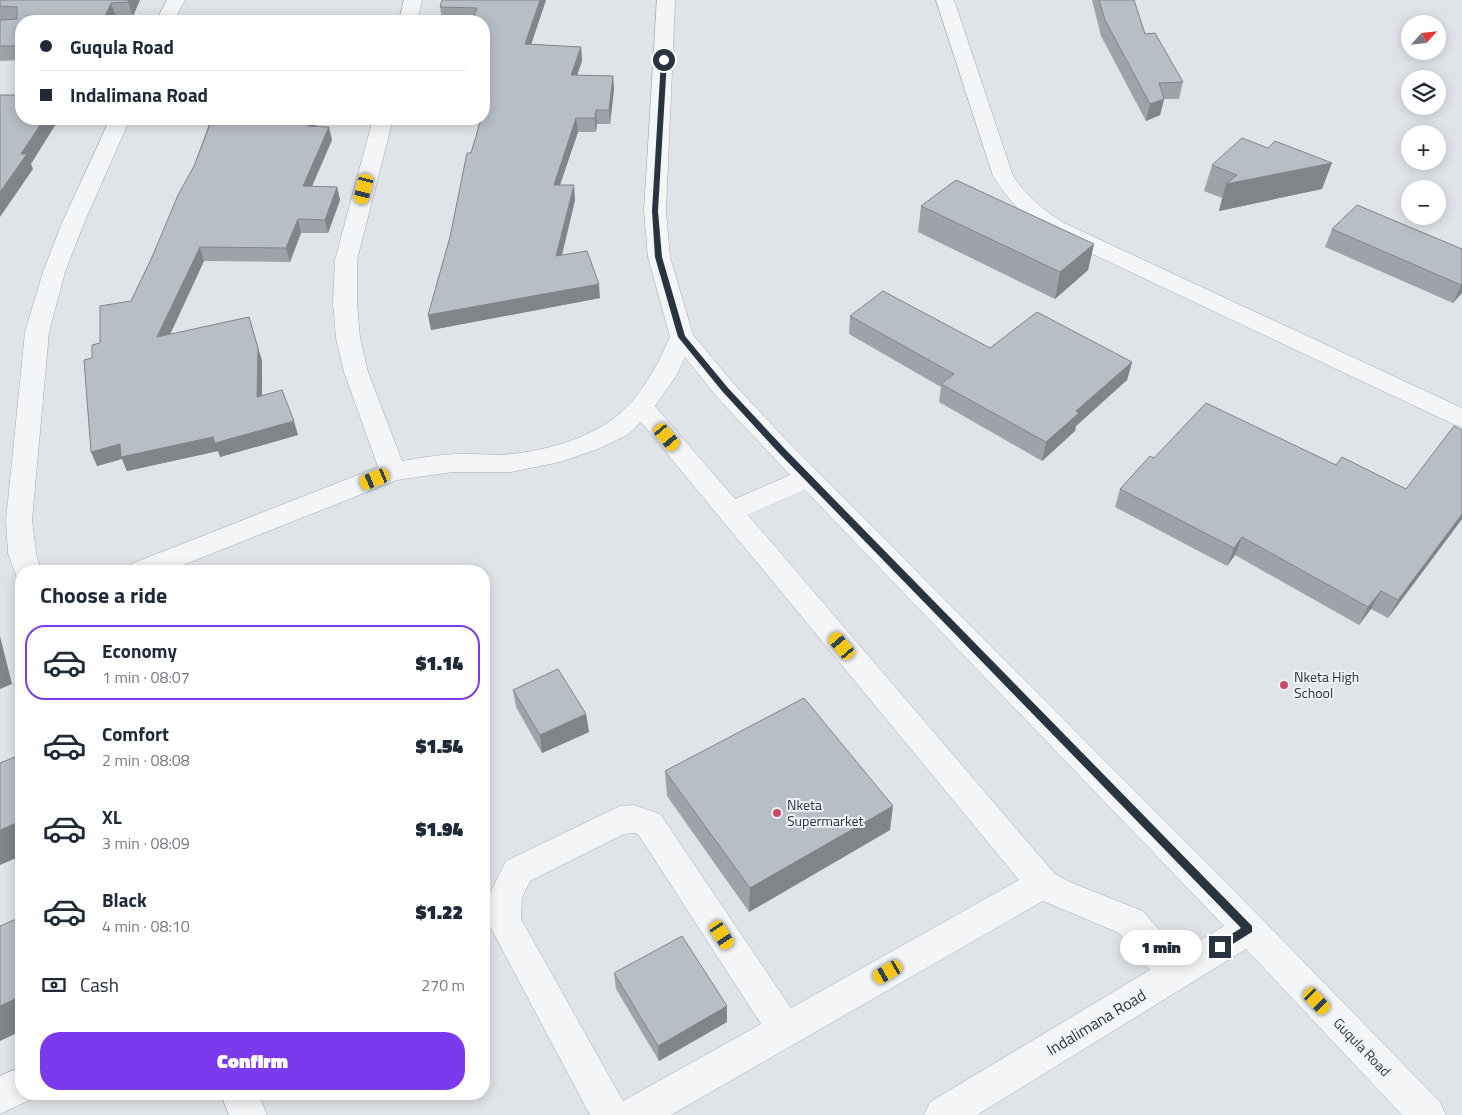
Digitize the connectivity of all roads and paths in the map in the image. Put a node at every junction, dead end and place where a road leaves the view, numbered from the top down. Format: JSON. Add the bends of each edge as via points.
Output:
{"nodes":[{"id":1,"x":176,"y":0,"type":"edge"},
{"id":2,"x":413,"y":0,"type":"edge"},
{"id":3,"x":666,"y":0,"type":"edge"},
{"id":4,"x":945,"y":0,"type":"edge"},
{"id":5,"x":168,"y":15,"type":"edge"},
{"id":6,"x":409,"y":15,"type":"edge"},
{"id":7,"x":117,"y":125,"type":"edge"},
{"id":8,"x":381,"y":125,"type":"edge"},
{"id":9,"x":682,"y":337,"type":"junction"},
{"id":10,"x":642,"y":407,"type":"junction"},
{"id":11,"x":1462,"y":418,"type":"edge"},
{"id":12,"x":393,"y":472,"type":"junction"},
{"id":13,"x":809,"y":478,"type":"junction"},
{"id":14,"x":730,"y":512,"type":"junction"},
{"id":15,"x":25,"y":565,"type":"edge"},
{"id":16,"x":156,"y":565,"type":"edge"},
{"id":17,"x":1043,"y":884,"type":"junction"},
{"id":18,"x":1249,"y":929,"type":"junction"},
{"id":19,"x":1175,"y":974,"type":"junction"},
{"id":20,"x":785,"y":1030,"type":"junction"},
{"id":21,"x":15,"y":1088,"type":"edge"},
{"id":22,"x":0,"y":1096,"type":"edge"},
{"id":23,"x":242,"y":1100,"type":"edge"},
{"id":24,"x":248,"y":1115,"type":"edge"},
{"id":25,"x":610,"y":1115,"type":"edge"},
{"id":26,"x":635,"y":1115,"type":"edge"},
{"id":27,"x":943,"y":1115,"type":"edge"},
{"id":28,"x":1427,"y":1115,"type":"edge"}],
"edges":[{"from":1,"to":5,"type":"street"},
{"from":2,"to":6,"type":"street"},
{"from":3,"to":9,"type":"street","name":"Guqula Road","via":[[655,211],[658,257]]},
{"from":4,"to":11,"type":"street","via":[[1003,176],[1016,197],[1032,212],[1056,228]]},
{"from":7,"to":15,"type":"street","via":[[73,223],[54,272],[37,332],[19,520]]},
{"from":8,"to":12,"type":"street","via":[[346,260],[345,303],[348,338],[356,372]]},
{"from":9,"to":10,"type":"street","via":[[664,376]]},
{"from":9,"to":13,"type":"street","name":"Guqula Road","via":[[725,390]]},
{"from":10,"to":12,"type":"street","via":[[618,429],[551,456],[511,463],[452,463]]},
{"from":10,"to":14,"type":"street"},
{"from":12,"to":16,"type":"street"},
{"from":13,"to":14,"type":"street"},
{"from":13,"to":18,"type":"street","name":"Guqula Road"},
{"from":14,"to":17,"type":"street"},
{"from":17,"to":19,"type":"street","via":[[1131,922]]},
{"from":17,"to":20,"type":"street"},
{"from":18,"to":19,"type":"street","name":"Indalimana Road"},
{"from":18,"to":28,"type":"street","name":"Guqula Road"},
{"from":19,"to":27,"type":"street","name":"Indalimana Road"},
{"from":20,"to":25,"type":"street","via":[[649,824],[634,819],[620,820],[518,871],[505,897],[504,920]]},
{"from":20,"to":26,"type":"street"},
{"from":21,"to":22,"type":"street"},
{"from":23,"to":24,"type":"street"}]}
